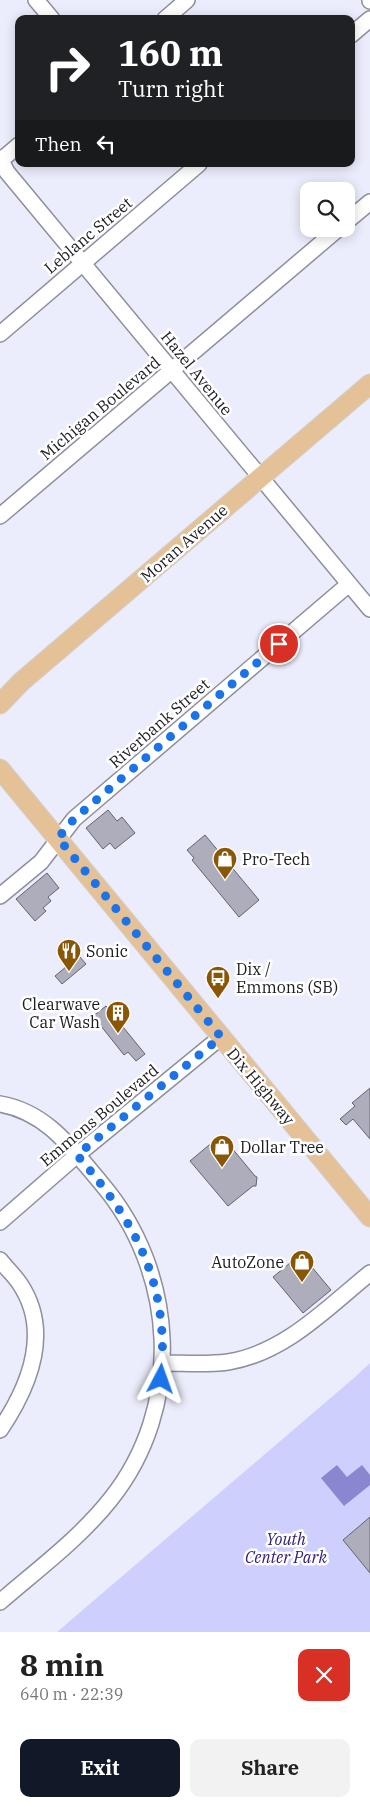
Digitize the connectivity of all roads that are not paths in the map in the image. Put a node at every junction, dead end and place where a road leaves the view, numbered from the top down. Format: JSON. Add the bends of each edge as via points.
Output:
{"nodes":[{"id":1,"x":36,"y":0,"type":"edge"},
{"id":2,"x":188,"y":0,"type":"edge"},
{"id":3,"x":49,"y":15,"type":"edge"},
{"id":4,"x":171,"y":15,"type":"edge"},
{"id":5,"x":370,"y":19,"type":"edge"},
{"id":6,"x":355,"y":32,"type":"edge"},
{"id":7,"x":15,"y":148,"type":"edge"},
{"id":8,"x":0,"y":160,"type":"edge"},
{"id":9,"x":196,"y":167,"type":"edge"},
{"id":10,"x":370,"y":202,"type":"edge"},
{"id":11,"x":355,"y":214,"type":"edge"},
{"id":12,"x":329,"y":237,"type":"edge"},
{"id":13,"x":84,"y":262,"type":"junction"},
{"id":14,"x":0,"y":334,"type":"edge"},
{"id":15,"x":172,"y":370,"type":"junction"},
{"id":16,"x":370,"y":384,"type":"edge"},
{"id":17,"x":261,"y":477,"type":"junction"},
{"id":18,"x":0,"y":516,"type":"edge"},
{"id":19,"x":349,"y":584,"type":"junction"},
{"id":20,"x":370,"y":610,"type":"edge"},
{"id":21,"x":0,"y":704,"type":"edge"},
{"id":22,"x":0,"y":769,"type":"edge"},
{"id":23,"x":58,"y":838,"type":"junction"},
{"id":24,"x":0,"y":896,"type":"edge"},
{"id":25,"x":221,"y":1037,"type":"junction"},
{"id":26,"x":0,"y":1104,"type":"edge"},
{"id":27,"x":77,"y":1155,"type":"junction"},
{"id":28,"x":370,"y":1217,"type":"edge"},
{"id":29,"x":0,"y":1222,"type":"edge"},
{"id":30,"x":0,"y":1260,"type":"edge"},
{"id":31,"x":370,"y":1272,"type":"edge"},
{"id":32,"x":163,"y":1363,"type":"junction"},
{"id":33,"x":0,"y":1430,"type":"edge"},
{"id":34,"x":0,"y":1602,"type":"edge"}],
"edges":[{"from":1,"to":3,"type":"street"},
{"from":2,"to":4,"type":"street"},
{"from":5,"to":6,"type":"street"},
{"from":7,"to":8,"type":"street"},
{"from":8,"to":13,"type":"street","name":"Hazel Avenue"},
{"from":9,"to":13,"type":"street","name":"Leblanc Street"},
{"from":10,"to":11,"type":"street"},
{"from":12,"to":15,"type":"street","name":"Michigan Boulevard"},
{"from":13,"to":14,"type":"street","name":"Leblanc Street"},
{"from":13,"to":15,"type":"street","name":"Hazel Avenue"},
{"from":15,"to":17,"type":"street","name":"Hazel Avenue"},
{"from":15,"to":18,"type":"street","name":"Michigan Boulevard"},
{"from":16,"to":17,"type":"main road","name":"Moran Avenue"},
{"from":17,"to":19,"type":"street","name":"Hazel Avenue"},
{"from":17,"to":21,"type":"main road","name":"Moran Avenue","via":[[16,686]]},
{"from":19,"to":20,"type":"street","name":"Hazel Avenue"},
{"from":19,"to":23,"type":"street","name":"Riverbank Street","via":[[74,819]]},
{"from":22,"to":23,"type":"main road","name":"Dix Highway"},
{"from":23,"to":24,"type":"street","name":"Riverbank Street","via":[[41,862]]},
{"from":23,"to":25,"type":"main road","name":"Dix Highway"},
{"from":25,"to":27,"type":"street","name":"Emmons Boulevard"},
{"from":25,"to":28,"type":"main road","name":"Dix Highway"},
{"from":26,"to":27,"type":"street","via":[[38,1117],[57,1132]]},
{"from":27,"to":29,"type":"street","name":"Emmons Boulevard"},
{"from":27,"to":32,"type":"street","via":[[118,1205],[145,1255],[160,1308]]},
{"from":30,"to":33,"type":"street","via":[[25,1294],[36,1341],[29,1378]]},
{"from":31,"to":32,"type":"street","via":[[292,1336],[260,1353],[212,1364]]},
{"from":32,"to":34,"type":"street","via":[[158,1401],[148,1433],[120,1486],[76,1536]]}]}
